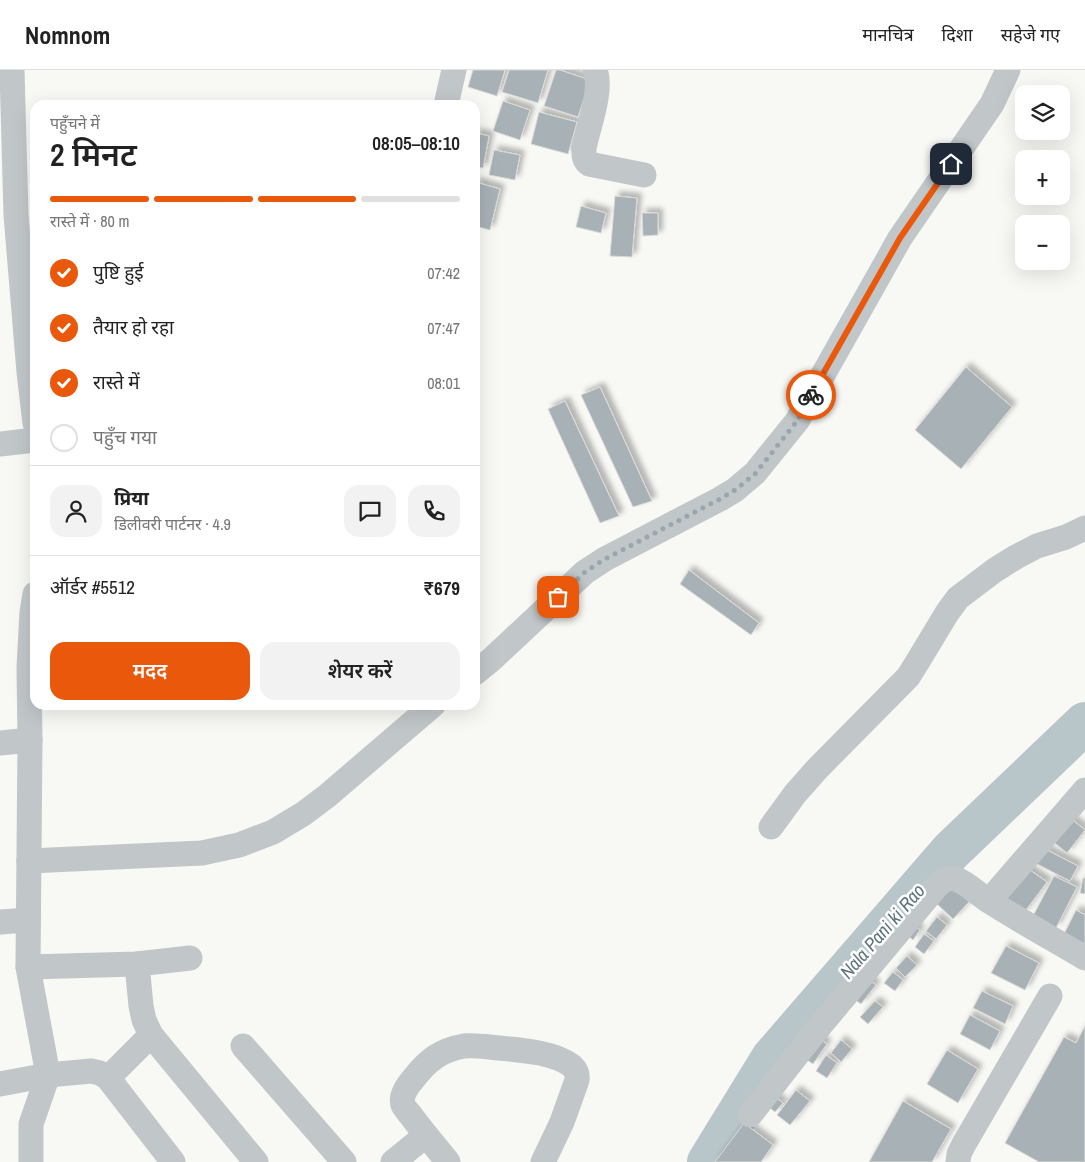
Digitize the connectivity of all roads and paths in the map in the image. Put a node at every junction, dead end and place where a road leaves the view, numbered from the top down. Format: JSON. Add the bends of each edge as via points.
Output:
{"nodes":[{"id":1,"x":12,"y":70,"type":"edge"},
{"id":2,"x":454,"y":70,"type":"edge"},
{"id":3,"x":595,"y":70,"type":"edge"},
{"id":4,"x":1008,"y":70,"type":"edge"},
{"id":5,"x":447,"y":100,"type":"edge"},
{"id":6,"x":644,"y":175,"type":"dead end"},
{"id":7,"x":30,"y":380,"type":"edge"},
{"id":8,"x":30,"y":441,"type":"edge"},
{"id":9,"x":0,"y":444,"type":"edge"},
{"id":10,"x":1085,"y":528,"type":"edge"},
{"id":11,"x":30,"y":649,"type":"edge"},
{"id":12,"x":480,"y":668,"type":"edge"},
{"id":13,"x":427,"y":710,"type":"edge"},
{"id":14,"x":30,"y":740,"type":"junction"},
{"id":15,"x":0,"y":743,"type":"edge"},
{"id":16,"x":1085,"y":790,"type":"edge"},
{"id":17,"x":771,"y":827,"type":"dead end"},
{"id":18,"x":29,"y":861,"type":"junction"},
{"id":19,"x":989,"y":901,"type":"junction"},
{"id":20,"x":28,"y":920,"type":"junction"},
{"id":21,"x":0,"y":922,"type":"edge"},
{"id":22,"x":190,"y":958,"type":"dead end"},
{"id":23,"x":1085,"y":958,"type":"edge"},
{"id":24,"x":137,"y":964,"type":"junction"},
{"id":25,"x":28,"y":967,"type":"junction"},
{"id":26,"x":1050,"y":996,"type":"dead end"},
{"id":27,"x":151,"y":1035,"type":"junction"},
{"id":28,"x":243,"y":1046,"type":"dead end"},
{"id":29,"x":48,"y":1074,"type":"junction"},
{"id":30,"x":108,"y":1078,"type":"junction"},
{"id":31,"x":0,"y":1084,"type":"edge"},
{"id":32,"x":750,"y":1115,"type":"dead end"},
{"id":33,"x":425,"y":1136,"type":"junction"},
{"id":34,"x":31,"y":1162,"type":"edge"},
{"id":35,"x":173,"y":1162,"type":"edge"},
{"id":36,"x":256,"y":1162,"type":"edge"},
{"id":37,"x":344,"y":1162,"type":"edge"},
{"id":38,"x":393,"y":1162,"type":"edge"},
{"id":39,"x":448,"y":1162,"type":"edge"},
{"id":40,"x":543,"y":1162,"type":"edge"},
{"id":41,"x":958,"y":1162,"type":"edge"}],
"edges":[{"from":1,"to":7,"type":"street","via":[[16,215]]},
{"from":2,"to":5,"type":"street"},
{"from":3,"to":6,"type":"street","via":[[597,93],[584,148],[585,161]]},
{"from":4,"to":12,"type":"street","via":[[992,104],[900,238],[797,421],[755,474],[720,499],[585,572]]},
{"from":8,"to":9,"type":"street"},
{"from":10,"to":17,"type":"street","via":[[1016,557],[958,598],[908,676],[817,769]]},
{"from":11,"to":14,"type":"street"},
{"from":13,"to":18,"type":"street","via":[[303,814],[248,842],[202,853]]},
{"from":14,"to":15,"type":"street"},
{"from":14,"to":18,"type":"street"},
{"from":16,"to":19,"type":"street"},
{"from":18,"to":20,"type":"street"},
{"from":19,"to":23,"type":"street"},
{"from":19,"to":32,"type":"street","via":[[960,881],[948,878],[943,881],[814,1033]]},
{"from":20,"to":21,"type":"street"},
{"from":20,"to":25,"type":"street"},
{"from":22,"to":24,"type":"street"},
{"from":24,"to":25,"type":"street"},
{"from":24,"to":27,"type":"street","via":[[138,993]]},
{"from":25,"to":29,"type":"street"},
{"from":26,"to":41,"type":"street","via":[[964,1144]]},
{"from":27,"to":30,"type":"street"},
{"from":27,"to":36,"type":"street"},
{"from":28,"to":37,"type":"street"},
{"from":29,"to":30,"type":"street","via":[[91,1071]]},
{"from":29,"to":31,"type":"street"},
{"from":29,"to":34,"type":"street","via":[[31,1124]]},
{"from":30,"to":35,"type":"street"},
{"from":33,"to":38,"type":"street"},
{"from":33,"to":39,"type":"street"},
{"from":33,"to":40,"type":"street","via":[[403,1105],[403,1096],[406,1087],[434,1057],[465,1046],[535,1051],[572,1066],[578,1075],[562,1122]]}]}
